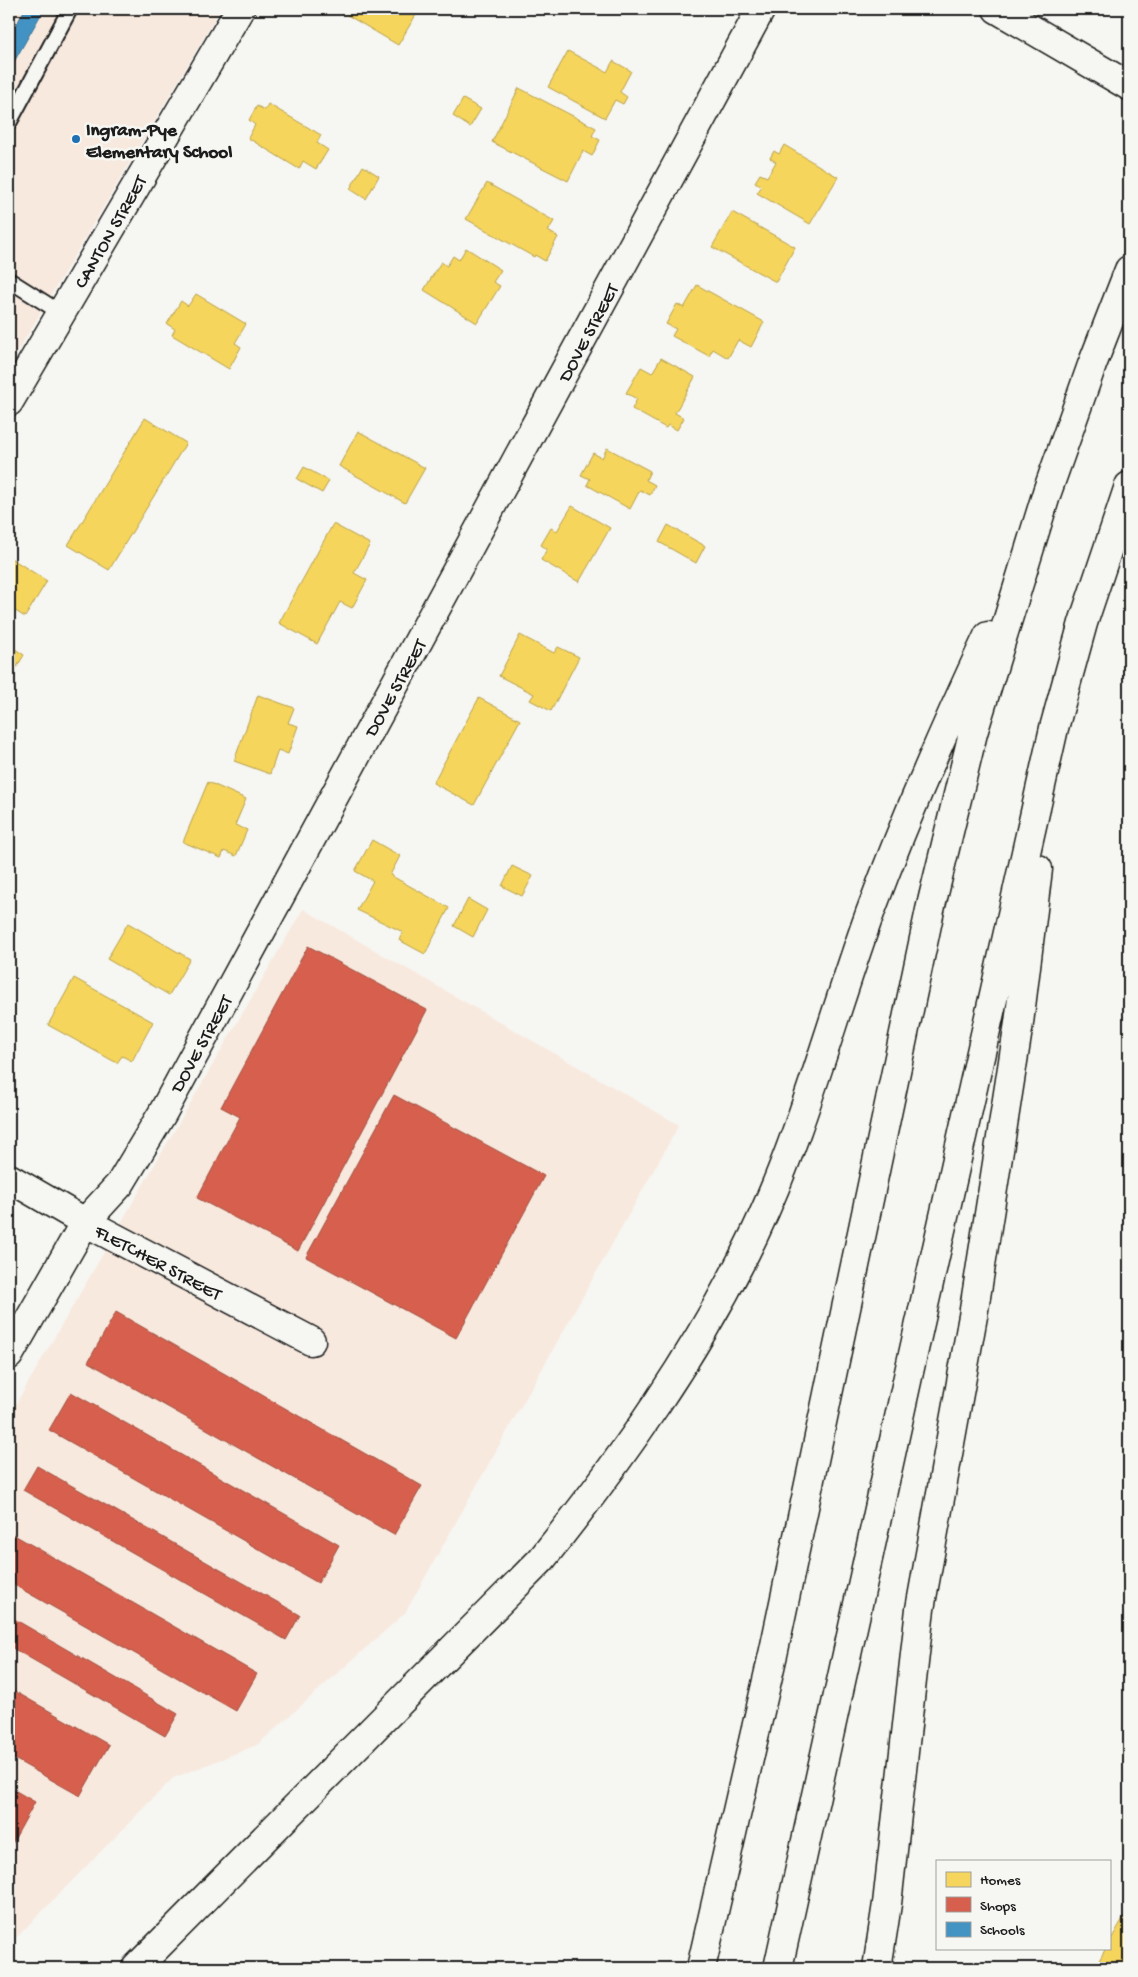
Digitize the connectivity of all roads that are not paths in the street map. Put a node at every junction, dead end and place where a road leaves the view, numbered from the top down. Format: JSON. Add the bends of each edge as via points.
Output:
{"nodes":[{"id":1,"x":70,"y":9,"type":"edge"},
{"id":2,"x":240,"y":9,"type":"edge"},
{"id":3,"x":761,"y":9,"type":"edge"},
{"id":4,"x":996,"y":9,"type":"edge"},
{"id":5,"x":1129,"y":86,"type":"edge"},
{"id":6,"x":9,"y":123,"type":"edge"},
{"id":7,"x":1129,"y":270,"type":"edge"},
{"id":8,"x":9,"y":280,"type":"edge"},
{"id":9,"x":61,"y":314,"type":"junction"},
{"id":10,"x":9,"y":402,"type":"edge"},
{"id":11,"x":1129,"y":486,"type":"edge"},
{"id":12,"x":1025,"y":561,"type":"junction"},
{"id":13,"x":1054,"y":728,"type":"junction"},
{"id":14,"x":9,"y":1178,"type":"edge"},
{"id":15,"x":85,"y":1222,"type":"junction"},
{"id":16,"x":311,"y":1341,"type":"dead end"},
{"id":17,"x":9,"y":1355,"type":"edge"},
{"id":18,"x":136,"y":1968,"type":"edge"},
{"id":19,"x":701,"y":1968,"type":"edge"},
{"id":20,"x":778,"y":1968,"type":"edge"},
{"id":21,"x":877,"y":1968,"type":"edge"}],
"edges":[{"from":1,"to":6,"type":"lane"},
{"from":2,"to":9,"type":"main road","name":"CANTON STREET"},
{"from":3,"to":15,"type":"main road","name":"DOVE STREET","via":[[162,1114],[120,1184]]},
{"from":4,"to":5,"type":"main road"},
{"from":7,"to":12,"type":"main road","via":[[1089,374]]},
{"from":8,"to":9,"type":"lane"},
{"from":9,"to":10,"type":"main road","name":"CANTON STREET"},
{"from":11,"to":13,"type":"main road","via":[[1083,623]]},
{"from":12,"to":18,"type":"main road","via":[[937,744],[870,914],[804,1108],[754,1235],[669,1387],[591,1498],[541,1560]]},
{"from":12,"to":19,"type":"main road","via":[[973,733],[930,910],[774,1650]]},
{"from":13,"to":20,"type":"main road"},
{"from":13,"to":21,"type":"main road","via":[[1018,1033],[973,1316],[920,1610]]},
{"from":14,"to":15,"type":"main road","name":"FLETCHER STREET"},
{"from":15,"to":16,"type":"main road","name":"FLETCHER STREET"},
{"from":15,"to":17,"type":"main road","name":"DOVE STREET"}]}
